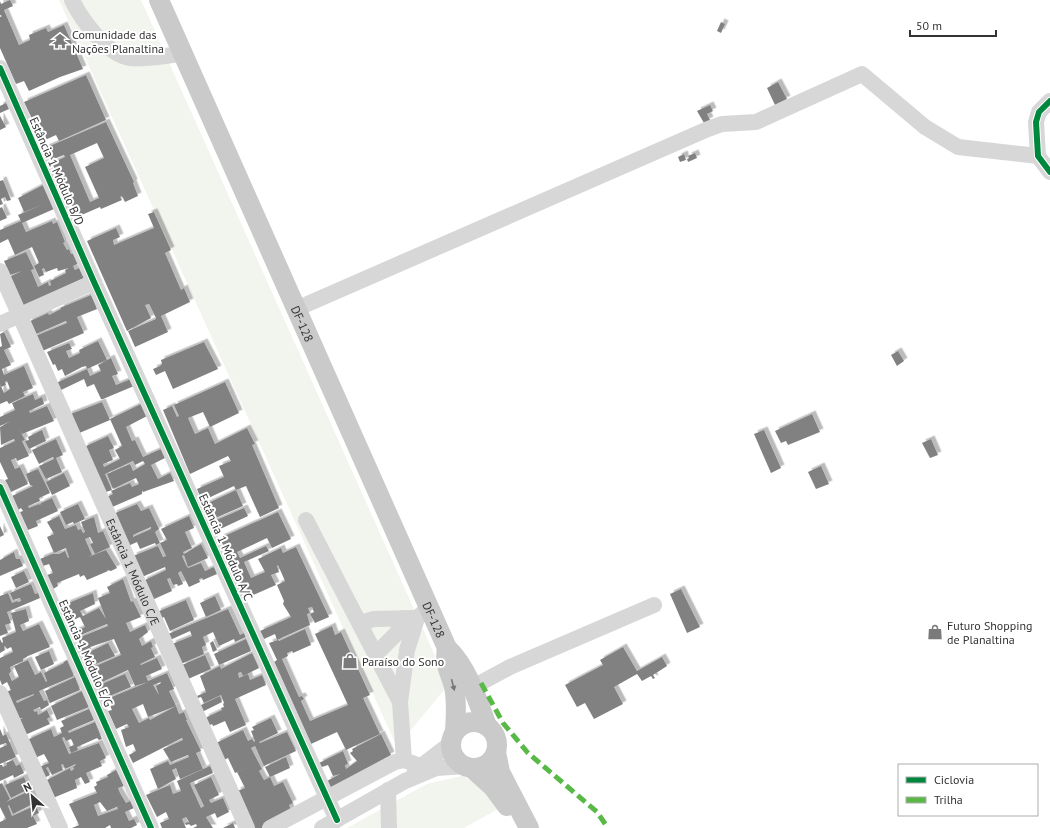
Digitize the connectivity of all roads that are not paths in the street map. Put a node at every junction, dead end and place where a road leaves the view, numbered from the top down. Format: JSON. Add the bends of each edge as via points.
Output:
{"nodes":[{"id":1,"x":72,"y":0,"type":"edge"},
{"id":2,"x":159,"y":0,"type":"edge"},
{"id":3,"x":182,"y":54,"type":"junction"},
{"id":4,"x":0,"y":68,"type":"edge"},
{"id":5,"x":1050,"y":102,"type":"edge"},
{"id":6,"x":1038,"y":156,"type":"junction"},
{"id":7,"x":1050,"y":172,"type":"edge"},
{"id":8,"x":0,"y":271,"type":"edge"},
{"id":9,"x":94,"y":282,"type":"junction"},
{"id":10,"x":296,"y":309,"type":"junction"},
{"id":11,"x":20,"y":315,"type":"junction"},
{"id":12,"x":0,"y":324,"type":"edge"},
{"id":13,"x":0,"y":487,"type":"edge"},
{"id":14,"x":306,"y":520,"type":"dead end"},
{"id":15,"x":654,"y":605,"type":"dead end"},
{"id":16,"x":417,"y":614,"type":"junction"},
{"id":17,"x":360,"y":623,"type":"junction"},
{"id":18,"x":447,"y":648,"type":"junction"},
{"id":19,"x":376,"y":654,"type":"junction"},
{"id":20,"x":473,"y":687,"type":"junction"},
{"id":21,"x":0,"y":692,"type":"edge"},
{"id":22,"x":400,"y":702,"type":"junction"},
{"id":23,"x":487,"y":726,"type":"junction"},
{"id":24,"x":453,"y":737,"type":"junction"},
{"id":25,"x":496,"y":752,"type":"junction"},
{"id":26,"x":404,"y":760,"type":"junction"},
{"id":27,"x":420,"y":766,"type":"junction"},
{"id":28,"x":469,"y":767,"type":"junction"},
{"id":29,"x":405,"y":781,"type":"junction"},
{"id":30,"x":388,"y":790,"type":"junction"},
{"id":31,"x":327,"y":797,"type":"junction"},
{"id":32,"x":337,"y":820,"type":"junction"},
{"id":33,"x":60,"y":828,"type":"edge"},
{"id":34,"x":151,"y":828,"type":"edge"},
{"id":35,"x":247,"y":828,"type":"edge"},
{"id":36,"x":270,"y":828,"type":"edge"},
{"id":37,"x":322,"y":828,"type":"edge"},
{"id":38,"x":389,"y":828,"type":"edge"},
{"id":39,"x":519,"y":828,"type":"edge"},
{"id":40,"x":529,"y":828,"type":"edge"}],
"edges":[{"from":1,"to":3,"type":"street","via":[[99,40],[129,58]]},
{"from":2,"to":3,"type":"main road","name":"DF-128","number":"DF-128"},
{"from":3,"to":10,"type":"main road","name":"DF-128","number":"DF-128"},
{"from":4,"to":9,"type":"street","name":"Estância 1 Módulo B/D"},
{"from":5,"to":6,"type":"street","via":[[1039,112],[1036,122]]},
{"from":6,"to":7,"type":"street"},
{"from":6,"to":10,"type":"street","via":[[958,147],[925,127],[862,74],[756,122],[722,124],[708,129]]},
{"from":8,"to":11,"type":"street","name":"Estância 1 Módulo C/E"},
{"from":9,"to":11,"type":"street"},
{"from":9,"to":31,"type":"street","name":"Estância 1 Módulo A/C"},
{"from":10,"to":16,"type":"main road","name":"DF-128","number":"DF-128"},
{"from":11,"to":12,"type":"street"},
{"from":11,"to":35,"type":"street","name":"Estância 1 Módulo C/E"},
{"from":13,"to":34,"type":"street","name":"Estância 1 Módulo E/G"},
{"from":14,"to":17,"type":"street"},
{"from":15,"to":20,"type":"street","via":[[510,667]]},
{"from":16,"to":17,"type":"street"},
{"from":16,"to":18,"type":"main road","name":"DF-128","number":"DF-128"},
{"from":16,"to":19,"type":"street"},
{"from":16,"to":22,"type":"street","via":[[407,650]]},
{"from":17,"to":19,"type":"street"},
{"from":18,"to":20,"type":"main road","name":"DF-128","number":"DF-128","via":[[456,656]]},
{"from":18,"to":24,"type":"main road","name":"DF-128","number":"DF-128","one_way":true,"via":[[445,660],[454,688],[456,714]]},
{"from":19,"to":22,"type":"street"},
{"from":20,"to":23,"type":"main road","name":"DF-128","number":"DF-128"},
{"from":21,"to":33,"type":"street"},
{"from":22,"to":26,"type":"street"},
{"from":23,"to":24,"type":"main road","via":[[470,722],[459,727]]},
{"from":23,"to":25,"type":"main road","number":"DF-128","via":[[497,740]]},
{"from":24,"to":27,"type":"street"},
{"from":24,"to":28,"type":"main road","number":"DF-128","via":[[453,754],[461,764]]},
{"from":25,"to":28,"type":"main road","via":[[489,762],[478,767]]},
{"from":25,"to":40,"type":"main road","number":"DF-128","via":[[500,772]]},
{"from":26,"to":27,"type":"street"},
{"from":26,"to":31,"type":"street","via":[[395,762]]},
{"from":27,"to":29,"type":"street"},
{"from":28,"to":29,"type":"street","via":[[436,768]]},
{"from":28,"to":39,"type":"main road","number":"DF-128","via":[[483,776],[493,787]]},
{"from":29,"to":30,"type":"street"},
{"from":30,"to":32,"type":"street"},
{"from":30,"to":38,"type":"street"},
{"from":31,"to":32,"type":"street","name":"Estância 1 Módulo A/C"},
{"from":31,"to":36,"type":"street"},
{"from":32,"to":37,"type":"street"}]}
